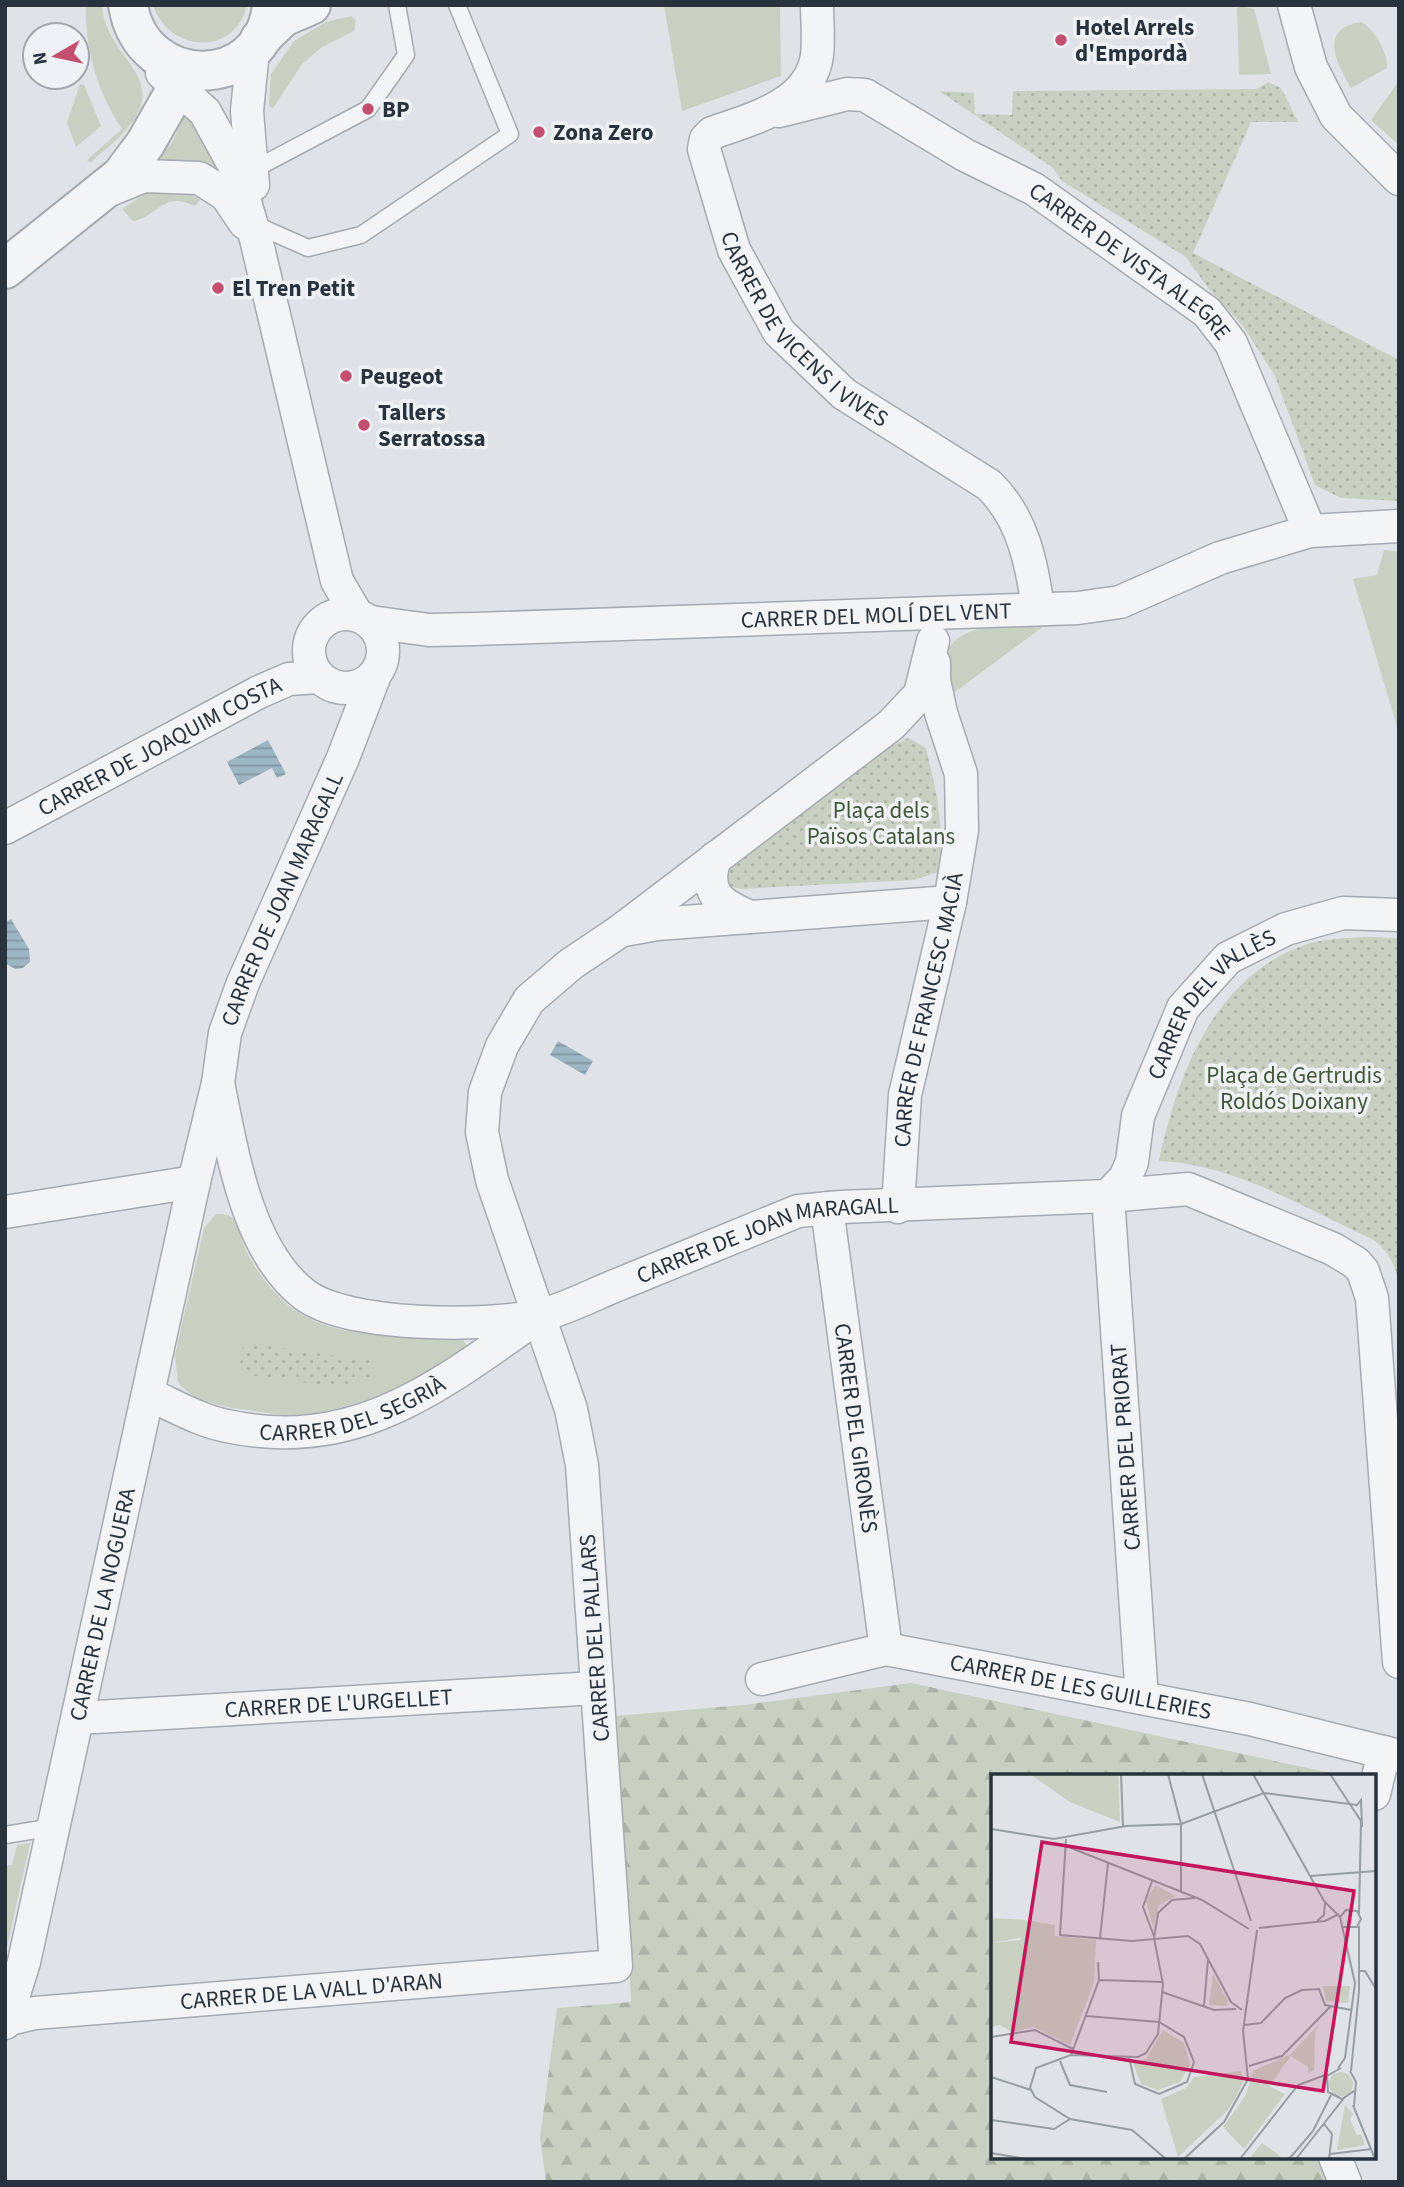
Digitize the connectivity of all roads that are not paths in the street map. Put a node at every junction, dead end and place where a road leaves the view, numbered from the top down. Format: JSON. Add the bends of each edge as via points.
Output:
{"nodes":[{"id":1,"x":128,"y":5,"type":"edge"},
{"id":2,"x":311,"y":5,"type":"edge"},
{"id":3,"x":397,"y":5,"type":"edge"},
{"id":4,"x":457,"y":5,"type":"edge"},
{"id":5,"x":817,"y":5,"type":"edge"},
{"id":6,"x":1293,"y":5,"type":"edge"},
{"id":7,"x":1317,"y":5,"type":"edge"},
{"id":8,"x":262,"y":31,"type":"edge"},
{"id":9,"x":817,"y":40,"type":"junction"},
{"id":10,"x":1306,"y":52,"type":"junction"},
{"id":11,"x":185,"y":79,"type":"junction"},
{"id":12,"x":887,"y":106,"type":"junction"},
{"id":13,"x":758,"y":117,"type":"junction"},
{"id":14,"x":251,"y":171,"type":"junction"},
{"id":15,"x":1399,"y":179,"type":"edge"},
{"id":16,"x":111,"y":185,"type":"junction"},
{"id":17,"x":256,"y":232,"type":"junction"},
{"id":18,"x":5,"y":269,"type":"edge"},
{"id":19,"x":1399,"y":526,"type":"edge"},
{"id":20,"x":1310,"y":531,"type":"junction"},
{"id":21,"x":337,"y":581,"type":"junction"},
{"id":22,"x":1038,"y":609,"type":"junction"},
{"id":23,"x":364,"y":618,"type":"junction"},
{"id":24,"x":322,"y":622,"type":"junction"},
{"id":25,"x":935,"y":627,"type":"junction"},
{"id":26,"x":429,"y":630,"type":"junction"},
{"id":27,"x":356,"y":683,"type":"junction"},
{"id":28,"x":891,"y":725,"type":"junction"},
{"id":29,"x":961,"y":774,"type":"junction"},
{"id":30,"x":5,"y":828,"type":"edge"},
{"id":31,"x":715,"y":858,"type":"junction"},
{"id":32,"x":950,"y":902,"type":"junction"},
{"id":33,"x":1399,"y":915,"type":"edge"},
{"id":34,"x":750,"y":917,"type":"junction"},
{"id":35,"x":620,"y":931,"type":"junction"},
{"id":36,"x":218,"y":1083,"type":"junction"},
{"id":37,"x":194,"y":1182,"type":"junction"},
{"id":38,"x":1108,"y":1196,"type":"junction"},
{"id":39,"x":898,"y":1207,"type":"junction"},
{"id":40,"x":827,"y":1209,"type":"junction"},
{"id":41,"x":5,"y":1212,"type":"edge"},
{"id":42,"x":252,"y":1215,"type":"junction"},
{"id":43,"x":188,"y":1217,"type":"junction"},
{"id":44,"x":539,"y":1316,"type":"junction"},
{"id":45,"x":1389,"y":1361,"type":"edge"},
{"id":46,"x":148,"y":1394,"type":"junction"},
{"id":47,"x":886,"y":1649,"type":"junction"},
{"id":48,"x":1399,"y":1662,"type":"edge"},
{"id":49,"x":762,"y":1679,"type":"dead end"},
{"id":50,"x":597,"y":1688,"type":"junction"},
{"id":51,"x":1142,"y":1698,"type":"junction"},
{"id":52,"x":78,"y":1718,"type":"junction"},
{"id":53,"x":1392,"y":1754,"type":"edge"},
{"id":54,"x":1376,"y":1790,"type":"edge"},
{"id":55,"x":54,"y":1827,"type":"junction"},
{"id":56,"x":5,"y":1835,"type":"edge"},
{"id":57,"x":616,"y":1966,"type":"joint"},
{"id":58,"x":6,"y":2021,"type":"edge"},
{"id":59,"x":1336,"y":2159,"type":"edge"},
{"id":60,"x":1345,"y":2182,"type":"edge"}],
"edges":[{"from":1,"to":11,"type":"street","via":[[143,45]]},
{"from":2,"to":8,"type":"street"},
{"from":3,"to":14,"type":"lane","via":[[407,55],[368,109]]},
{"from":4,"to":17,"type":"lane","via":[[510,134],[361,235],[308,248]]},
{"from":5,"to":9,"type":"street","name":"CARRER DE VICENS I VIVES"},
{"from":6,"to":10,"type":"street"},
{"from":7,"to":10,"type":"street","via":[[1307,30]]},
{"from":8,"to":11,"type":"street","via":[[220,69]]},
{"from":8,"to":14,"type":"street","via":[[247,111]]},
{"from":9,"to":12,"type":"street","via":[[842,76]]},
{"from":9,"to":13,"type":"street","name":"CARRER DE VICENS I VIVES","via":[[817,57],[800,91]]},
{"from":10,"to":15,"type":"street","via":[[1336,116]]},
{"from":11,"to":16,"type":"street","via":[[145,144]]},
{"from":11,"to":17,"type":"street","via":[[219,132]]},
{"from":12,"to":13,"type":"street","name":"CARRER DE VISTA ALEGRE","via":[[865,95],[848,94]]},
{"from":12,"to":20,"type":"street","name":"CARRER DE VISTA ALEGRE","via":[[965,155],[1034,189],[1207,312],[1231,343]]},
{"from":13,"to":22,"type":"street","name":"CARRER DE VICENS I VIVES","via":[[712,133],[704,149],[734,250],[766,310],[779,332],[844,394],[1003,498],[1029,558]]},
{"from":14,"to":17,"type":"street"},
{"from":16,"to":17,"type":"street","via":[[144,176],[199,178],[226,195]]},
{"from":16,"to":18,"type":"street"},
{"from":17,"to":21,"type":"street"},
{"from":19,"to":20,"type":"street"},
{"from":20,"to":22,"type":"street","name":"CARRER DEL MOLÍ DEL VENT","via":[[1220,558],[1120,602]]},
{"from":21,"to":23,"type":"street"},
{"from":21,"to":24,"type":"street"},
{"from":22,"to":25,"type":"street","name":"CARRER DEL MOLÍ DEL VENT"},
{"from":23,"to":24,"type":"street","via":[[344,613]]},
{"from":23,"to":26,"type":"street","name":"CARRER DEL MOLÍ DEL VENT"},
{"from":23,"to":27,"type":"street","via":[[383,641]]},
{"from":24,"to":27,"type":"street","via":[[314,632],[309,653]]},
{"from":25,"to":26,"type":"street","name":"CARRER DEL MOLÍ DEL VENT"},
{"from":25,"to":28,"type":"street","via":[[920,694]]},
{"from":25,"to":29,"type":"street","name":"CARRER DE FRANCESC MACIÀ","via":[[934,680]]},
{"from":26,"to":27,"type":"street","name":"CARRER DEL MOLÍ DEL VENT"},
{"from":27,"to":30,"type":"street","name":"CARRER DE JOAQUIM COSTA","via":[[289,679]]},
{"from":27,"to":36,"type":"street","name":"CARRER DE JOAN MARAGALL","via":[[343,758],[243,983],[225,1033]]},
{"from":28,"to":29,"type":"street","name":"CARRER DE FRANCESC MACIÀ","via":[[919,726],[934,733],[951,752]]},
{"from":28,"to":31,"type":"street"},
{"from":29,"to":32,"type":"street","name":"CARRER DE FRANCESC MACIÀ","via":[[962,830]]},
{"from":31,"to":34,"type":"street","via":[[709,874],[713,889],[723,905]]},
{"from":31,"to":35,"type":"street"},
{"from":32,"to":34,"type":"street"},
{"from":32,"to":39,"type":"street","name":"CARRER DE FRANCESC MACIÀ","via":[[905,1095]]},
{"from":33,"to":38,"type":"street","name":"CARRER DEL VALLÈS","via":[[1343,913],[1286,929],[1228,958],[1183,1008],[1138,1116],[1132,1161],[1125,1178]]},
{"from":34,"to":35,"type":"street"},
{"from":35,"to":44,"type":"street","name":"CARRER DEL PALLARS","via":[[529,1000],[502,1046],[485,1092],[482,1132],[492,1180]]},
{"from":36,"to":37,"type":"street","name":"CARRER DE JOAN MARAGALL"},
{"from":36,"to":42,"type":"street","name":"CARRER DE JOAN MARAGALL"},
{"from":37,"to":41,"type":"street"},
{"from":37,"to":43,"type":"street","name":"CARRER DE LA NOGUERA"},
{"from":38,"to":39,"type":"street","name":"CARRER DE JOAN MARAGALL"},
{"from":38,"to":45,"type":"street","name":"CARRER DE JOAN MARAGALL","via":[[1188,1189],[1333,1249],[1356,1263],[1368,1281]]},
{"from":38,"to":51,"type":"street","name":"CARRER DEL PRIORAT"},
{"from":39,"to":40,"type":"street","name":"CARRER DE JOAN MARAGALL"},
{"from":40,"to":44,"type":"street","name":"CARRER DE JOAN MARAGALL","via":[[798,1211]]},
{"from":40,"to":47,"type":"street","name":"CARRER DEL GIRONÈS"},
{"from":42,"to":43,"type":"street","via":[[240,1202],[225,1196],[209,1198]]},
{"from":42,"to":44,"type":"street","name":"CARRER DE JOAN MARAGALL","via":[[260,1237],[284,1273],[305,1295],[331,1307],[365,1317],[435,1322]]},
{"from":43,"to":46,"type":"street","name":"CARRER DE LA NOGUERA"},
{"from":44,"to":46,"type":"street","name":"CARRER DEL SEGRIÀ","via":[[411,1401],[370,1420],[336,1428],[296,1432],[225,1426]]},
{"from":44,"to":50,"type":"street","name":"CARRER DEL PALLARS","via":[[571,1409],[582,1465]]},
{"from":45,"to":48,"type":"street"},
{"from":46,"to":52,"type":"street","name":"CARRER DE LA NOGUERA"},
{"from":47,"to":49,"type":"street","name":"CARRER DE LES GUILLERIES"},
{"from":47,"to":51,"type":"street","name":"CARRER DE LES GUILLERIES"},
{"from":50,"to":52,"type":"street","name":"CARRER DE L'URGELLET"},
{"from":50,"to":57,"type":"street","name":"CARRER DEL PALLARS"},
{"from":51,"to":53,"type":"street","name":"CARRER DE LES GUILLERIES"},
{"from":52,"to":55,"type":"street","name":"CARRER DE LA NOGUERA"},
{"from":53,"to":54,"type":"street"},
{"from":55,"to":56,"type":"lane"},
{"from":55,"to":58,"type":"street","name":"CARRER DE LA NOGUERA"},
{"from":57,"to":58,"type":"street","name":"CARRER DE LA VALL D'ARAN","via":[[48,2012]]},
{"from":59,"to":60,"type":"street"}]}
